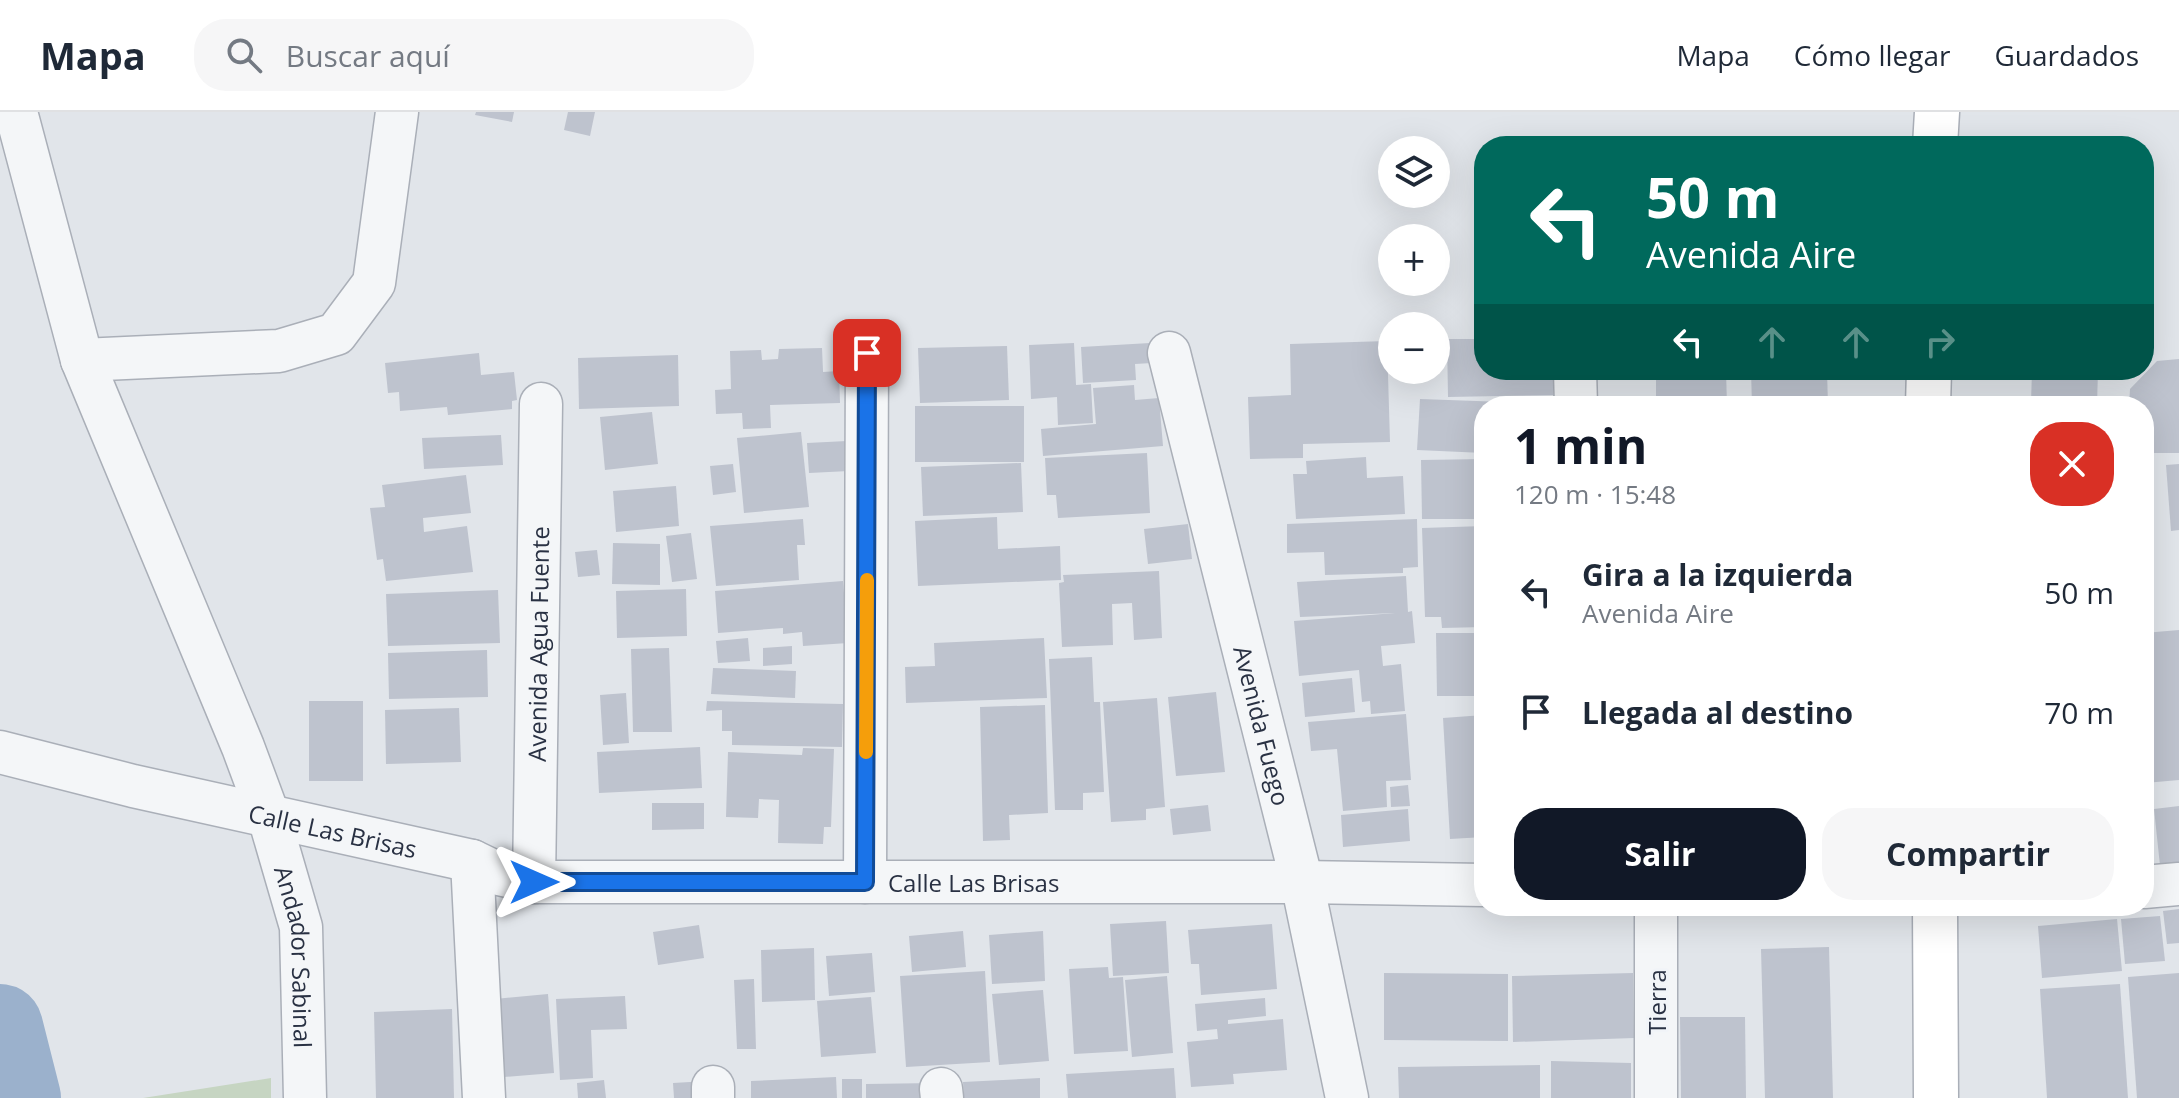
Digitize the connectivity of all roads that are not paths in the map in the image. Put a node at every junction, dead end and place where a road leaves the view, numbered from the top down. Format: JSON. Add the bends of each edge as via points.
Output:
{"nodes":[{"id":1,"x":16,"y":112,"type":"edge"},
{"id":2,"x":397,"y":112,"type":"edge"},
{"id":3,"x":1937,"y":112,"type":"edge"},
{"id":4,"x":1936,"y":136,"type":"edge"},
{"id":5,"x":867,"y":353,"type":"dead end"},
{"id":6,"x":1169,"y":353,"type":"dead end"},
{"id":7,"x":82,"y":360,"type":"junction"},
{"id":8,"x":541,"y":404,"type":"dead end"},
{"id":9,"x":0,"y":752,"type":"edge"},
{"id":10,"x":269,"y":817,"type":"junction"},
{"id":11,"x":472,"y":861,"type":"junction"},
{"id":12,"x":534,"y":882,"type":"junction"},
{"id":13,"x":865,"y":882,"type":"junction"},
{"id":14,"x":1302,"y":882,"type":"junction"},
{"id":15,"x":2179,"y":884,"type":"edge"},
{"id":16,"x":1474,"y":885,"type":"edge"},
{"id":17,"x":2154,"y":886,"type":"edge"},
{"id":18,"x":1656,"y":916,"type":"edge"},
{"id":19,"x":1935,"y":916,"type":"edge"},
{"id":20,"x":305,"y":1098,"type":"edge"},
{"id":21,"x":484,"y":1098,"type":"edge"},
{"id":22,"x":1347,"y":1098,"type":"edge"},
{"id":23,"x":1656,"y":1098,"type":"edge"},
{"id":24,"x":1936,"y":1098,"type":"edge"}],
"edges":[{"from":1,"to":7,"type":"street","name":"Andador Sabinal"},
{"from":2,"to":7,"type":"street","via":[[374,283],[336,334],[279,351]]},
{"from":3,"to":4,"type":"main road"},
{"from":5,"to":13,"type":"street"},
{"from":6,"to":14,"type":"street","name":"Avenida Fuego"},
{"from":7,"to":10,"type":"street","name":"Andador Sabinal"},
{"from":8,"to":12,"type":"street","name":"Avenida Agua Fuente"},
{"from":9,"to":10,"type":"street","name":"Calle Las Brisas"},
{"from":10,"to":11,"type":"street","name":"Calle Las Brisas"},
{"from":10,"to":20,"type":"street","name":"Andador Sabinal","via":[[301,927]]},
{"from":11,"to":12,"type":"street","name":"Calle Las Brisas"},
{"from":11,"to":21,"type":"street"},
{"from":12,"to":13,"type":"street","name":"Calle Las Brisas"},
{"from":13,"to":14,"type":"street","name":"Calle Las Brisas"},
{"from":14,"to":16,"type":"street","name":"Calle Las Brisas"},
{"from":14,"to":22,"type":"street","name":"Avenida Fuego"},
{"from":15,"to":17,"type":"street"},
{"from":18,"to":23,"type":"street","name":"Tierra"},
{"from":19,"to":24,"type":"main road"}]}
